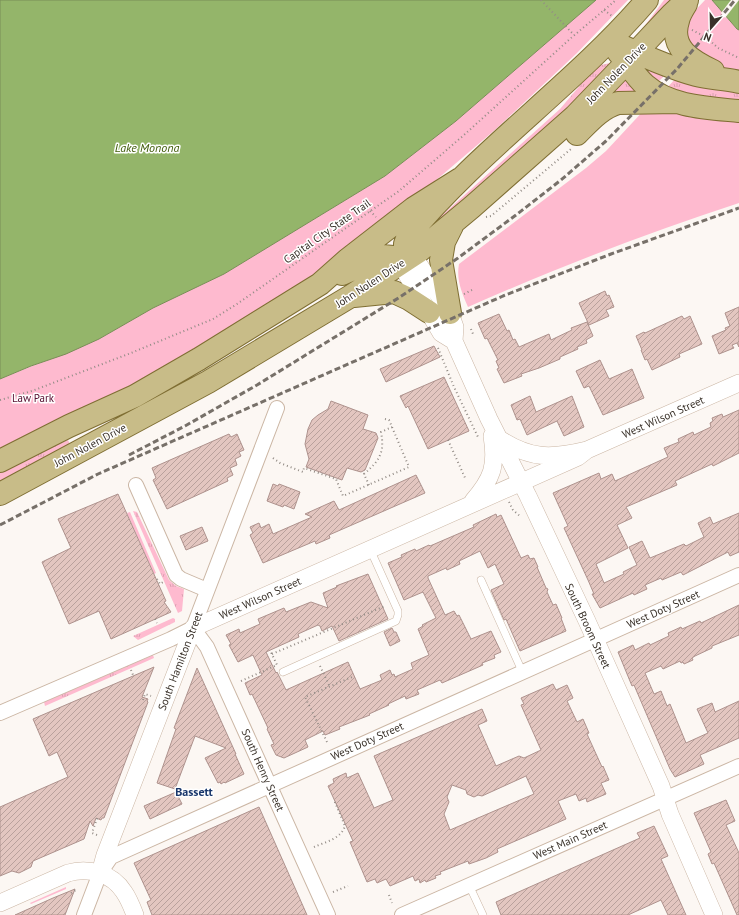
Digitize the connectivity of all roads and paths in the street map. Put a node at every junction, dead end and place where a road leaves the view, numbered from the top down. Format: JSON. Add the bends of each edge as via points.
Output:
{"nodes":[{"id":1,"x":541,"y":0,"type":"edge"},
{"id":2,"x":616,"y":0,"type":"edge"},
{"id":3,"x":647,"y":0,"type":"edge"},
{"id":4,"x":688,"y":0,"type":"edge"},
{"id":5,"x":688,"y":29,"type":"dead end"},
{"id":6,"x":574,"y":35,"type":"junction"},
{"id":7,"x":610,"y":41,"type":"junction"},
{"id":8,"x":632,"y":58,"type":"junction"},
{"id":9,"x":739,"y":58,"type":"edge"},
{"id":10,"x":738,"y":82,"type":"edge"},
{"id":11,"x":677,"y":102,"type":"junction"},
{"id":12,"x":739,"y":111,"type":"edge"},
{"id":13,"x":574,"y":147,"type":"dead end"},
{"id":14,"x":460,"y":179,"type":"junction"},
{"id":15,"x":479,"y":212,"type":"junction"},
{"id":16,"x":454,"y":224,"type":"junction"},
{"id":17,"x":405,"y":260,"type":"junction"},
{"id":18,"x":320,"y":284,"type":"junction"},
{"id":19,"x":472,"y":290,"type":"dead end"},
{"id":20,"x":462,"y":295,"type":"dead end"},
{"id":21,"x":351,"y":296,"type":"junction"},
{"id":22,"x":440,"y":313,"type":"junction"},
{"id":23,"x":471,"y":329,"type":"dead end"},
{"id":24,"x":473,"y":334,"type":"dead end"},
{"id":25,"x":436,"y":343,"type":"dead end"},
{"id":26,"x":739,"y":383,"type":"edge"},
{"id":27,"x":0,"y":400,"type":"edge"},
{"id":28,"x":277,"y":408,"type":"dead end"},
{"id":29,"x":385,"y":419,"type":"dead end"},
{"id":30,"x":488,"y":419,"type":"junction"},
{"id":31,"x":392,"y":427,"type":"junction"},
{"id":32,"x":498,"y":438,"type":"junction"},
{"id":33,"x":448,"y":440,"type":"dead end"},
{"id":34,"x":480,"y":440,"type":"dead end"},
{"id":35,"x":587,"y":450,"type":"junction"},
{"id":36,"x":3,"y":457,"type":"edge"},
{"id":37,"x":273,"y":458,"type":"dead end"},
{"id":38,"x":466,"y":480,"type":"dead end"},
{"id":39,"x":520,"y":482,"type":"junction"},
{"id":40,"x":136,"y":485,"type":"dead end"},
{"id":41,"x":369,"y":485,"type":"junction"},
{"id":42,"x":0,"y":494,"type":"edge"},
{"id":43,"x":508,"y":499,"type":"dead end"},
{"id":44,"x":470,"y":504,"type":"junction"},
{"id":45,"x":513,"y":510,"type":"dead end"},
{"id":46,"x":370,"y":549,"type":"junction"},
{"id":47,"x":739,"y":574,"type":"edge"},
{"id":48,"x":158,"y":579,"type":"dead end"},
{"id":49,"x":481,"y":580,"type":"dead end"},
{"id":50,"x":163,"y":582,"type":"dead end"},
{"id":51,"x":207,"y":590,"type":"junction"},
{"id":52,"x":394,"y":602,"type":"junction"},
{"id":53,"x":155,"y":619,"type":"dead end"},
{"id":54,"x":157,"y":623,"type":"dead end"},
{"id":55,"x":193,"y":628,"type":"junction"},
{"id":56,"x":595,"y":639,"type":"junction"},
{"id":57,"x":270,"y":650,"type":"dead end"},
{"id":58,"x":272,"y":654,"type":"junction"},
{"id":59,"x":316,"y":657,"type":"junction"},
{"id":60,"x":131,"y":670,"type":"dead end"},
{"id":61,"x":522,"y":671,"type":"junction"},
{"id":62,"x":284,"y":672,"type":"dead end"},
{"id":63,"x":134,"y":675,"type":"dead end"},
{"id":64,"x":352,"y":677,"type":"dead end"},
{"id":65,"x":241,"y":681,"type":"dead end"},
{"id":66,"x":330,"y":687,"type":"junction"},
{"id":67,"x":151,"y":696,"type":"dead end"},
{"id":68,"x":143,"y":700,"type":"dead end"},
{"id":69,"x":0,"y":713,"type":"edge"},
{"id":70,"x":327,"y":742,"type":"dead end"},
{"id":71,"x":739,"y":766,"type":"edge"},
{"id":72,"x":269,"y":785,"type":"junction"},
{"id":73,"x":664,"y":799,"type":"junction"},
{"id":74,"x":334,"y":800,"type":"dead end"},
{"id":75,"x":98,"y":816,"type":"dead end"},
{"id":76,"x":97,"y":834,"type":"dead end"},
{"id":77,"x":314,"y":847,"type":"dead end"},
{"id":78,"x":100,"y":873,"type":"junction"},
{"id":79,"x":469,"y":885,"type":"junction"},
{"id":80,"x":348,"y":886,"type":"dead end"},
{"id":81,"x":76,"y":890,"type":"dead end"},
{"id":82,"x":333,"y":892,"type":"dead end"},
{"id":83,"x":71,"y":893,"type":"dead end"},
{"id":84,"x":389,"y":895,"type":"dead end"},
{"id":85,"x":0,"y":903,"type":"edge"},
{"id":86,"x":392,"y":903,"type":"dead end"},
{"id":87,"x":84,"y":915,"type":"edge"},
{"id":88,"x":135,"y":915,"type":"edge"},
{"id":89,"x":328,"y":915,"type":"edge"},
{"id":90,"x":402,"y":915,"type":"edge"},
{"id":91,"x":483,"y":915,"type":"edge"},
{"id":92,"x":714,"y":915,"type":"edge"}],
"edges":[{"from":1,"to":6,"type":"path"},
{"from":2,"to":6,"type":"path","name":"Capital City State Trail"},
{"from":3,"to":7,"type":"main road"},
{"from":4,"to":8,"type":"main road","name":"John Nolen Drive"},
{"from":4,"to":10,"type":"main road","via":[[676,28],[679,45],[695,62]]},
{"from":5,"to":9,"type":"path"},
{"from":6,"to":27,"type":"path","name":"Capital City State Trail","via":[[399,191],[213,320],[99,366]]},
{"from":7,"to":8,"type":"main road"},
{"from":7,"to":14,"type":"main road"},
{"from":8,"to":10,"type":"main road","via":[[654,61],[696,76]]},
{"from":8,"to":11,"type":"main road","via":[[646,85]]},
{"from":8,"to":15,"type":"main road","name":"John Nolen Drive"},
{"from":11,"to":12,"type":"main road"},
{"from":11,"to":15,"type":"main road","via":[[630,102],[609,106],[597,114],[527,179],[490,202]]},
{"from":13,"to":15,"type":"path","via":[[491,216]]},
{"from":14,"to":17,"type":"main road","via":[[408,236]]},
{"from":14,"to":18,"type":"main road","via":[[403,216],[346,260]]},
{"from":15,"to":16,"type":"main road","name":"John Nolen Drive"},
{"from":16,"to":17,"type":"main road","name":"John Nolen Drive"},
{"from":16,"to":22,"type":"main road","via":[[444,242],[441,260]]},
{"from":17,"to":18,"type":"main road","via":[[382,256]]},
{"from":17,"to":21,"type":"main road","name":"John Nolen Drive"},
{"from":17,"to":22,"type":"street","name":"South Broom Street","via":[[407,275]]},
{"from":18,"to":36,"type":"main road","via":[[134,396]]},
{"from":19,"to":20,"type":"path"},
{"from":21,"to":22,"type":"main road","via":[[394,292]]},
{"from":21,"to":42,"type":"main road","name":"John Nolen Drive","via":[[208,382]]},
{"from":22,"to":30,"type":"street","name":"South Broom Street","via":[[440,333],[454,340]]},
{"from":23,"to":24,"type":"path"},
{"from":25,"to":34,"type":"path"},
{"from":26,"to":35,"type":"street","name":"West Wilson Street"},
{"from":28,"to":51,"type":"street","name":"South Hamilton Street"},
{"from":29,"to":31,"type":"path","via":[[389,420]]},
{"from":30,"to":32,"type":"street","name":"South Broom Street"},
{"from":30,"to":44,"type":"street","via":[[494,447],[494,464],[488,483]]},
{"from":31,"to":41,"type":"path","via":[[381,432],[382,452],[379,459],[364,474]]},
{"from":31,"to":41,"type":"path","via":[[410,467]]},
{"from":32,"to":35,"type":"street","via":[[518,450],[539,456],[551,457]]},
{"from":32,"to":39,"type":"street","name":"South Broom Street"},
{"from":33,"to":38,"type":"path"},
{"from":35,"to":39,"type":"street","name":"West Wilson Street","via":[[578,457]]},
{"from":37,"to":41,"type":"path","via":[[303,472],[304,468],[336,479],[343,496]]},
{"from":39,"to":44,"type":"street","name":"West Wilson Street"},
{"from":39,"to":56,"type":"street","name":"South Broom Street"},
{"from":40,"to":51,"type":"street","via":[[176,575]]},
{"from":43,"to":45,"type":"path"},
{"from":44,"to":46,"type":"street","name":"West Wilson Street"},
{"from":46,"to":52,"type":"lane"},
{"from":46,"to":55,"type":"street","name":"West Wilson Street"},
{"from":47,"to":56,"type":"street","name":"West Doty Street"},
{"from":48,"to":50,"type":"path","via":[[160,584]]},
{"from":49,"to":61,"type":"lane"},
{"from":51,"to":55,"type":"street","name":"South Hamilton Street"},
{"from":52,"to":58,"type":"path"},
{"from":52,"to":59,"type":"lane","via":[[398,615],[396,621]]},
{"from":53,"to":54,"type":"path"},
{"from":55,"to":69,"type":"street","name":"West Wilson Street"},
{"from":55,"to":72,"type":"street","name":"South Henry Street","via":[[207,647]]},
{"from":55,"to":78,"type":"street","name":"South Hamilton Street"},
{"from":56,"to":61,"type":"street","name":"West Doty Street"},
{"from":56,"to":73,"type":"street","name":"South Broom Street","via":[[661,786]]},
{"from":57,"to":58,"type":"path"},
{"from":58,"to":65,"type":"path","via":[[277,665]]},
{"from":59,"to":62,"type":"lane"},
{"from":59,"to":66,"type":"path"},
{"from":60,"to":63,"type":"path"},
{"from":61,"to":72,"type":"street","name":"West Doty Street"},
{"from":64,"to":66,"type":"path"},
{"from":66,"to":70,"type":"path","via":[[305,697]]},
{"from":67,"to":68,"type":"path","via":[[145,694]]},
{"from":71,"to":73,"type":"street","name":"West Main Street"},
{"from":72,"to":78,"type":"street","name":"West Doty Street","via":[[111,857]]},
{"from":72,"to":89,"type":"street","name":"South Henry Street"},
{"from":73,"to":79,"type":"street","name":"West Main Street"},
{"from":73,"to":92,"type":"street","name":"South Broom Street"},
{"from":74,"to":77,"type":"path","via":[[344,829],[335,838]]},
{"from":75,"to":76,"type":"path","via":[[92,833]]},
{"from":78,"to":85,"type":"street","via":[[88,870],[68,873]]},
{"from":78,"to":87,"type":"street","name":"South Hamilton Street"},
{"from":78,"to":88,"type":"street","via":[[121,887]]},
{"from":79,"to":90,"type":"street","name":"West Main Street"},
{"from":79,"to":91,"type":"lane"},
{"from":80,"to":82,"type":"path"},
{"from":81,"to":83,"type":"path"},
{"from":84,"to":86,"type":"path"}]}
